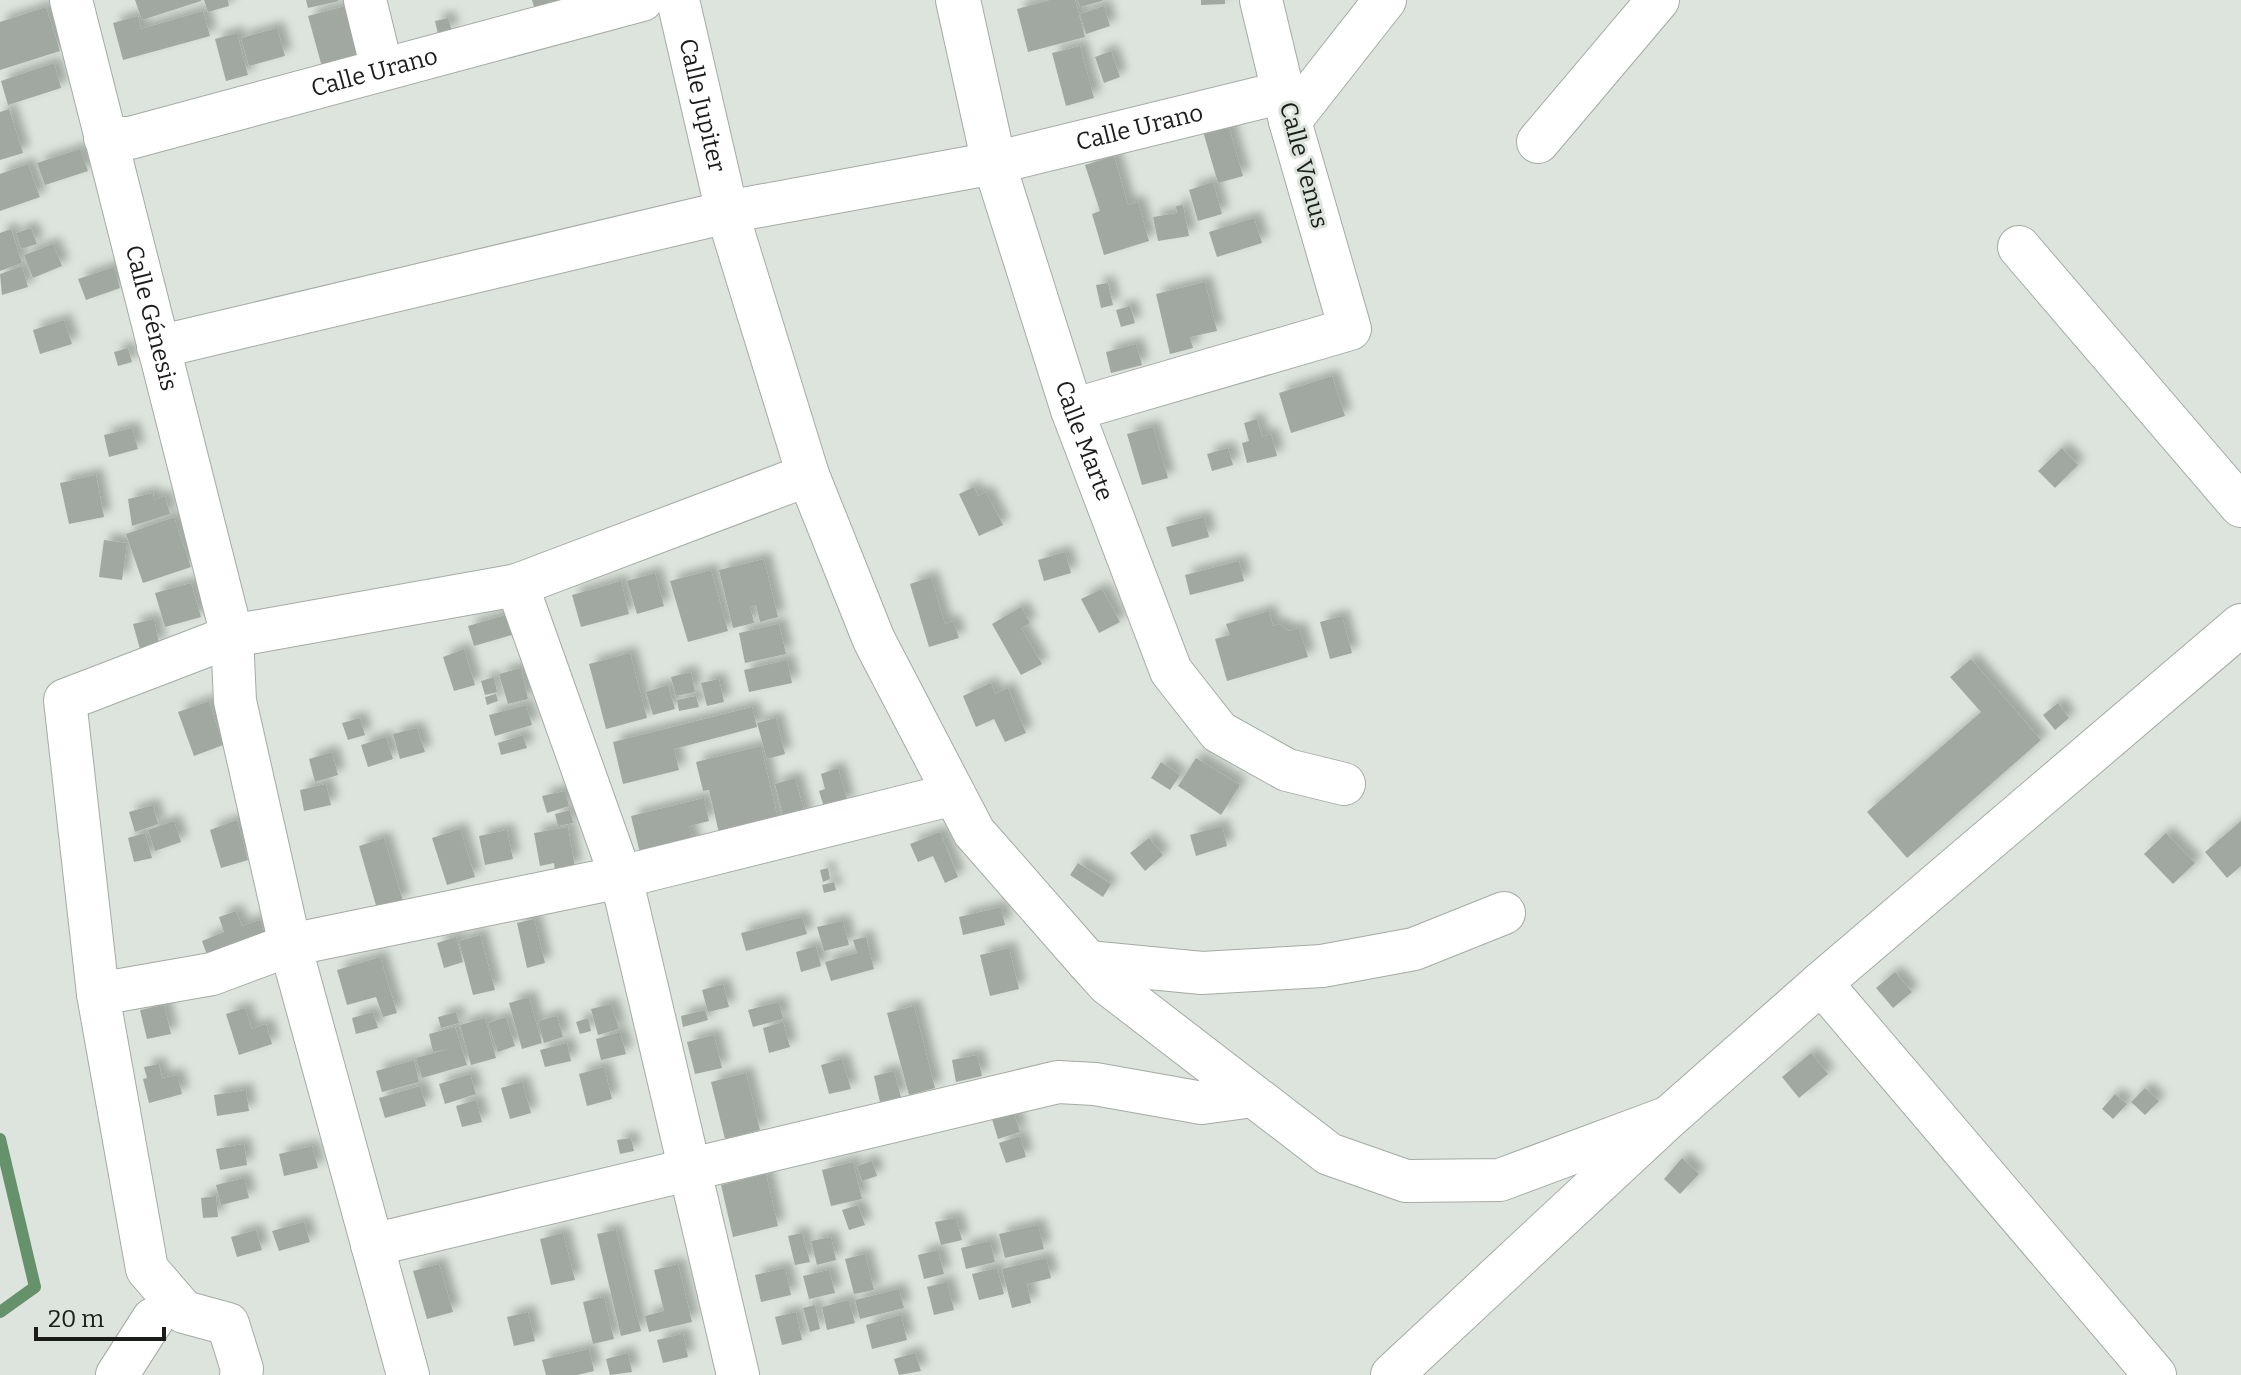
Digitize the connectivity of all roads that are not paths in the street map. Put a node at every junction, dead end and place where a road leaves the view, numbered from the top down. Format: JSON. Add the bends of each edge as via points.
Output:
{"nodes":[{"id":1,"x":71,"y":0,"type":"edge"},
{"id":2,"x":365,"y":0,"type":"edge"},
{"id":3,"x":642,"y":0,"type":"edge"},
{"id":4,"x":678,"y":0,"type":"edge"},
{"id":5,"x":958,"y":0,"type":"edge"},
{"id":6,"x":1261,"y":0,"type":"edge"},
{"id":7,"x":1385,"y":0,"type":"edge"},
{"id":8,"x":1658,"y":0,"type":"edge"},
{"id":9,"x":382,"y":69,"type":"junction"},
{"id":10,"x":1287,"y":106,"type":"junction"},
{"id":11,"x":105,"y":138,"type":"junction"},
{"id":12,"x":1538,"y":142,"type":"dead end"},
{"id":13,"x":994,"y":163,"type":"junction"},
{"id":14,"x":727,"y":212,"type":"junction"},
{"id":15,"x":2019,"y":247,"type":"dead end"},
{"id":16,"x":158,"y":347,"type":"junction"},
{"id":17,"x":1072,"y":410,"type":"junction"},
{"id":18,"x":808,"y":475,"type":"junction"},
{"id":19,"x":2241,"y":506,"type":"edge"},
{"id":20,"x":517,"y":585,"type":"junction"},
{"id":21,"x":2241,"y":625,"type":"edge"},
{"id":22,"x":232,"y":636,"type":"junction"},
{"id":23,"x":1344,"y":784,"type":"dead end"},
{"id":24,"x":954,"y":794,"type":"junction"},
{"id":25,"x":621,"y":877,"type":"junction"},
{"id":26,"x":1504,"y":913,"type":"dead end"},
{"id":27,"x":290,"y":945,"type":"junction"},
{"id":28,"x":1088,"y":962,"type":"junction"},
{"id":29,"x":1821,"y":983,"type":"junction"},
{"id":30,"x":98,"y":994,"type":"junction"},
{"id":31,"x":1253,"y":1096,"type":"junction"},
{"id":32,"x":1669,"y":1117,"type":"junction"},
{"id":33,"x":690,"y":1167,"type":"junction"},
{"id":34,"x":372,"y":1245,"type":"junction"},
{"id":35,"x":153,"y":1319,"type":"dead end"},
{"id":36,"x":117,"y":1375,"type":"edge"},
{"id":37,"x":241,"y":1375,"type":"edge"},
{"id":38,"x":408,"y":1375,"type":"edge"},
{"id":39,"x":738,"y":1375,"type":"edge"},
{"id":40,"x":1392,"y":1375,"type":"edge"},
{"id":41,"x":2155,"y":1375,"type":"edge"}],
"edges":[{"from":1,"to":11,"type":"street","name":"Calle Génesis"},
{"from":2,"to":9,"type":"street"},
{"from":3,"to":9,"type":"street","name":"Calle Urano"},
{"from":4,"to":14,"type":"street","name":"Calle Jupiter"},
{"from":5,"to":13,"type":"street","name":"Calle Marte"},
{"from":6,"to":10,"type":"street","name":"Calle Venus"},
{"from":7,"to":10,"type":"street"},
{"from":8,"to":12,"type":"street"},
{"from":9,"to":11,"type":"street","name":"Calle Urano","via":[[130,138]]},
{"from":10,"to":13,"type":"street","name":"Calle Urano"},
{"from":10,"to":17,"type":"street","name":"Calle Venus","via":[[1350,329]]},
{"from":11,"to":16,"type":"street","name":"Calle Génesis"},
{"from":13,"to":14,"type":"street","name":"Calle Urano"},
{"from":13,"to":17,"type":"street","name":"Calle Marte"},
{"from":14,"to":16,"type":"street","name":"Calle Urano"},
{"from":14,"to":18,"type":"street","name":"Calle Jupiter"},
{"from":15,"to":19,"type":"street"},
{"from":16,"to":22,"type":"street","name":"Calle Génesis"},
{"from":17,"to":23,"type":"street","name":"Calle Marte","via":[[1171,671],[1219,732],[1287,770]]},
{"from":18,"to":20,"type":"street"},
{"from":18,"to":24,"type":"street","name":"Calle Jupiter","via":[[874,640]]},
{"from":20,"to":22,"type":"street"},
{"from":20,"to":25,"type":"street"},
{"from":21,"to":29,"type":"street"},
{"from":22,"to":27,"type":"street","name":"Calle Génesis","via":[[235,701]]},
{"from":22,"to":30,"type":"street","via":[[65,700]]},
{"from":24,"to":25,"type":"street"},
{"from":24,"to":28,"type":"street","name":"Calle Jupiter","via":[[974,832]]},
{"from":25,"to":27,"type":"street"},
{"from":25,"to":33,"type":"street"},
{"from":26,"to":28,"type":"street","via":[[1414,949],[1322,966],[1202,973]]},
{"from":27,"to":30,"type":"street","via":[[212,974]]},
{"from":27,"to":34,"type":"street","name":"Calle Génesis"},
{"from":28,"to":31,"type":"street","name":"Calle Jupiter","via":[[1108,984]]},
{"from":29,"to":32,"type":"street"},
{"from":29,"to":41,"type":"street"},
{"from":30,"to":37,"type":"street","via":[[147,1269],[184,1312],[228,1324]]},
{"from":31,"to":32,"type":"street","name":"Calle Jupiter","via":[[1329,1154],[1406,1181],[1500,1180]]},
{"from":31,"to":33,"type":"street","via":[[1202,1103],[1058,1082]]},
{"from":32,"to":40,"type":"street"},
{"from":33,"to":34,"type":"street"},
{"from":33,"to":39,"type":"street"},
{"from":34,"to":38,"type":"street","name":"Calle Génesis"},
{"from":35,"to":36,"type":"street"}]}
